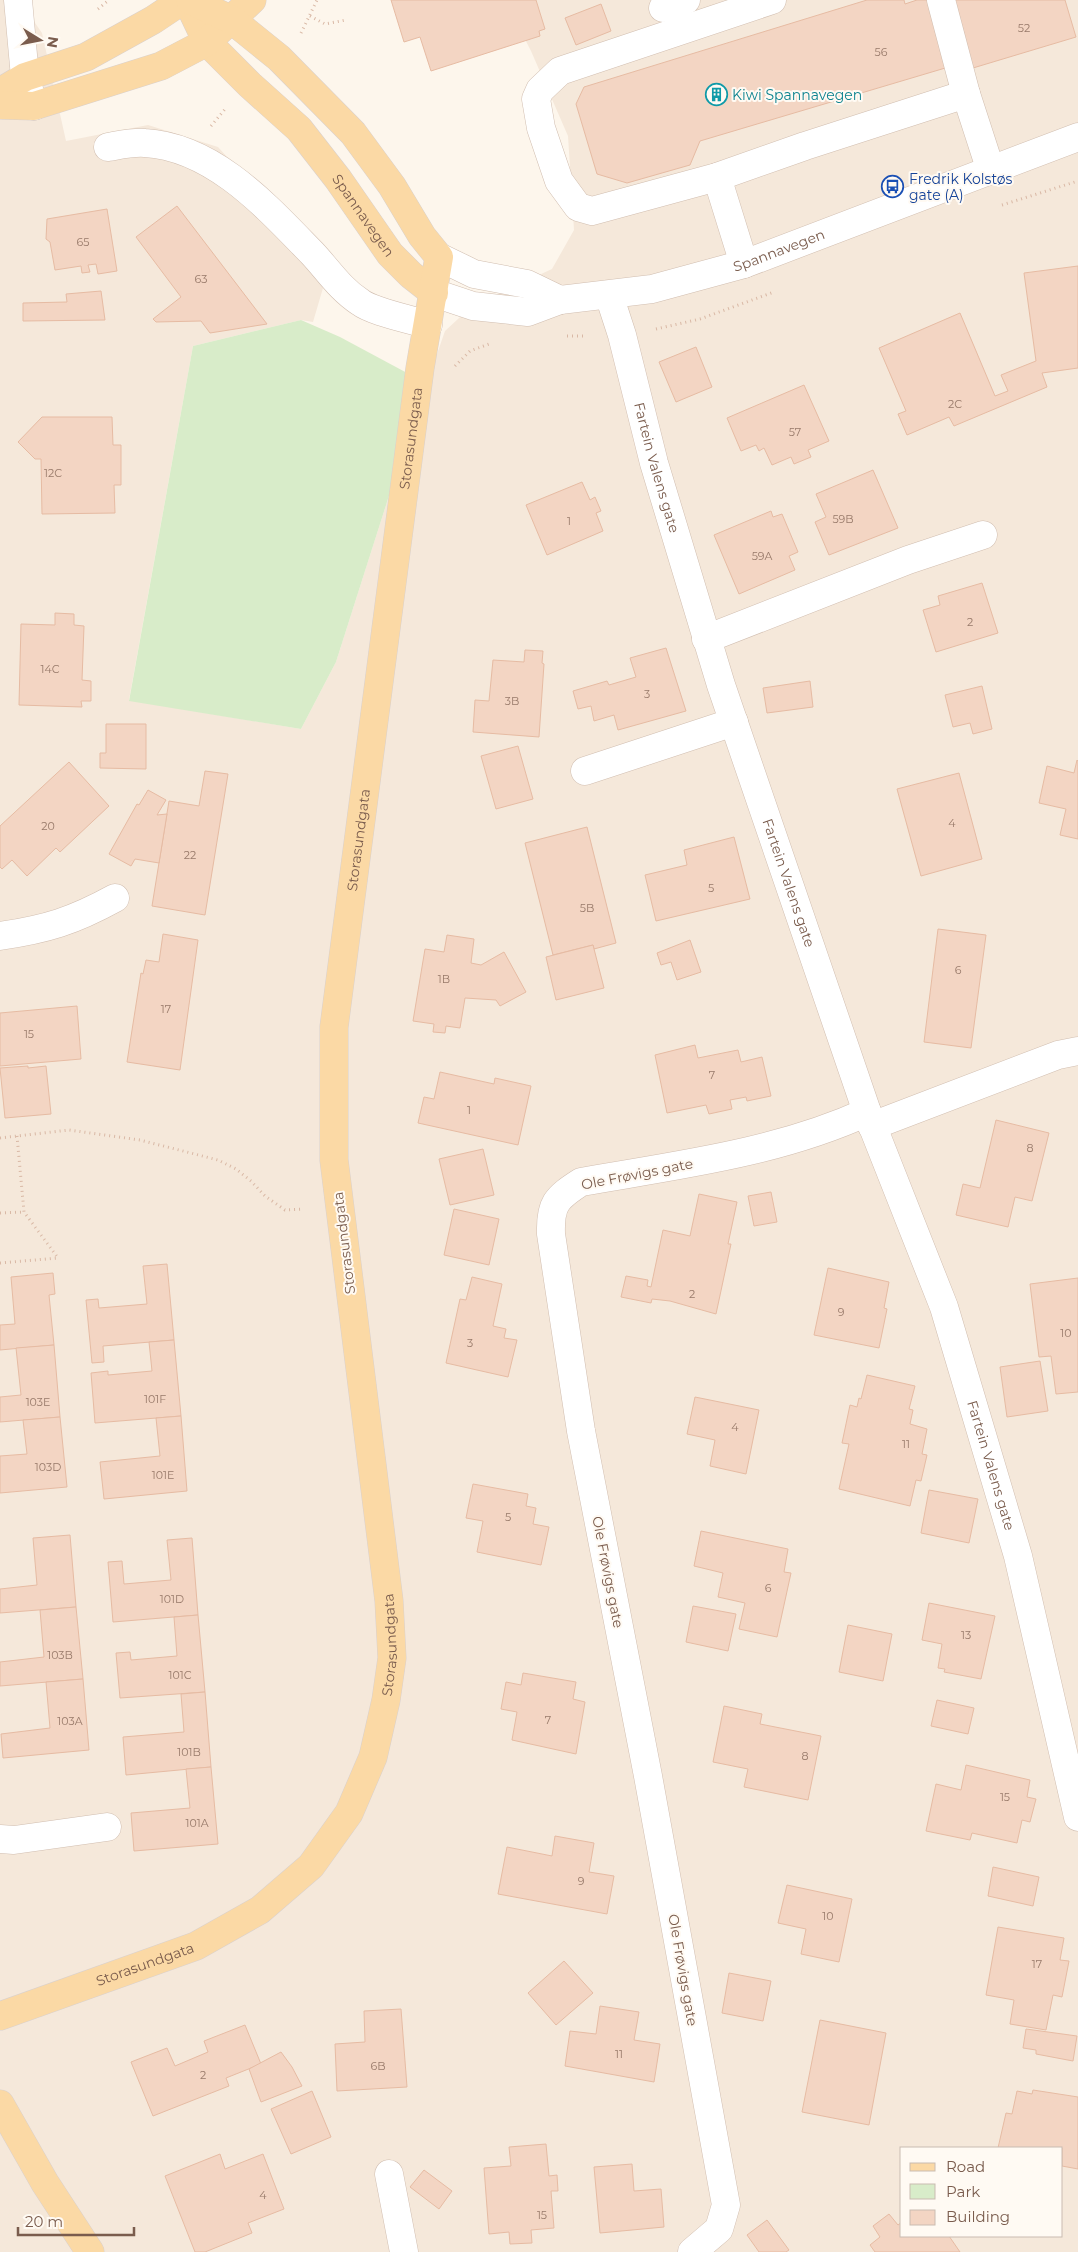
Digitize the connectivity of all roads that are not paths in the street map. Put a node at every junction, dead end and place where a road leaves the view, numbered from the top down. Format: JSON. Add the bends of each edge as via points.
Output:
{"nodes":[{"id":1,"x":18,"y":0,"type":"edge"},
{"id":2,"x":187,"y":0,"type":"edge"},
{"id":3,"x":252,"y":0,"type":"edge"},
{"id":4,"x":772,"y":0,"type":"edge"},
{"id":5,"x":941,"y":0,"type":"edge"},
{"id":6,"x":232,"y":20,"type":"junction"},
{"id":7,"x":207,"y":42,"type":"junction"},
{"id":8,"x":25,"y":77,"type":"junction"},
{"id":9,"x":0,"y":92,"type":"edge"},
{"id":10,"x":966,"y":94,"type":"junction"},
{"id":11,"x":0,"y":105,"type":"edge"},
{"id":12,"x":34,"y":106,"type":"junction"},
{"id":13,"x":1078,"y":137,"type":"edge"},
{"id":14,"x":108,"y":148,"type":"dead end"},
{"id":15,"x":990,"y":168,"type":"junction"},
{"id":16,"x":717,"y":178,"type":"junction"},
{"id":17,"x":439,"y":257,"type":"junction"},
{"id":18,"x":744,"y":264,"type":"junction"},
{"id":19,"x":434,"y":293,"type":"junction"},
{"id":20,"x":609,"y":295,"type":"junction"},
{"id":21,"x":560,"y":300,"type":"junction"},
{"id":22,"x":428,"y":325,"type":"junction"},
{"id":23,"x":983,"y":535,"type":"dead end"},
{"id":24,"x":706,"y":640,"type":"junction"},
{"id":25,"x":734,"y":722,"type":"junction"},
{"id":26,"x":585,"y":771,"type":"dead end"},
{"id":27,"x":115,"y":898,"type":"dead end"},
{"id":28,"x":0,"y":936,"type":"edge"},
{"id":29,"x":1078,"y":1051,"type":"edge"},
{"id":30,"x":869,"y":1119,"type":"junction"},
{"id":31,"x":1078,"y":1816,"type":"edge"},
{"id":32,"x":107,"y":1827,"type":"dead end"},
{"id":33,"x":0,"y":1839,"type":"edge"},
{"id":34,"x":0,"y":2016,"type":"edge"},
{"id":35,"x":0,"y":2104,"type":"edge"},
{"id":36,"x":389,"y":2174,"type":"dead end"},
{"id":37,"x":90,"y":2252,"type":"edge"},
{"id":38,"x":404,"y":2252,"type":"edge"},
{"id":39,"x":692,"y":2252,"type":"edge"}],
"edges":[{"from":1,"to":8,"type":"street"},
{"from":2,"to":6,"type":"main road"},
{"from":2,"to":7,"type":"main road","name":"Spannavegen"},
{"from":2,"to":8,"type":"main road","via":[[86,57]]},
{"from":3,"to":6,"type":"main road"},
{"from":4,"to":16,"type":"street","via":[[560,71],[540,90],[536,99],[540,128],[560,181],[578,207],[592,210]]},
{"from":5,"to":10,"type":"street"},
{"from":6,"to":7,"type":"main road"},
{"from":6,"to":17,"type":"main road","via":[[278,58],[352,132]]},
{"from":7,"to":12,"type":"main road","via":[[161,66]]},
{"from":7,"to":19,"type":"main road","name":"Spannavegen","via":[[300,129],[390,254]]},
{"from":8,"to":9,"type":"main road"},
{"from":8,"to":12,"type":"street"},
{"from":10,"to":15,"type":"street"},
{"from":10,"to":16,"type":"street"},
{"from":11,"to":12,"type":"main road"},
{"from":13,"to":15,"type":"street","name":"Spannavegen"},
{"from":14,"to":22,"type":"street","via":[[145,143],[183,151],[208,163],[259,202],[314,255],[339,286],[361,304]]},
{"from":15,"to":18,"type":"street","name":"Spannavegen"},
{"from":16,"to":18,"type":"street"},
{"from":17,"to":19,"type":"main road","name":"Storasundgata"},
{"from":17,"to":21,"type":"street","via":[[474,274],[527,284]]},
{"from":18,"to":20,"type":"street","name":"Spannavegen","via":[[652,289]]},
{"from":19,"to":21,"type":"street","name":"Spannavegen","via":[[473,306],[528,312]]},
{"from":19,"to":22,"type":"main road","name":"Storasundgata"},
{"from":20,"to":21,"type":"street","name":"Spannavegen"},
{"from":20,"to":24,"type":"street","name":"Fartein Valens gate"},
{"from":22,"to":34,"type":"main road","name":"Storasundgata","via":[[334,1027],[334,1160],[390,1602],[392,1658],[373,1757],[349,1813],[311,1866],[260,1910],[196,1946]]},
{"from":23,"to":24,"type":"street","via":[[908,560]]},
{"from":24,"to":25,"type":"street","name":"Fartein Valens gate"},
{"from":25,"to":26,"type":"street"},
{"from":25,"to":30,"type":"street","name":"Fartein Valens gate"},
{"from":27,"to":28,"type":"street","via":[[84,916],[43,930]]},
{"from":29,"to":30,"type":"street"},
{"from":30,"to":31,"type":"street","name":"Fartein Valens gate","via":[[944,1307],[1013,1538]]},
{"from":30,"to":39,"type":"street","name":"Ole Frøvigs gate","via":[[737,1155],[581,1182],[562,1194],[550,1214],[550,1234],[580,1431],[650,1786],[726,2205],[719,2229]]},
{"from":32,"to":33,"type":"street","via":[[14,1840]]},
{"from":35,"to":37,"type":"main road","via":[[45,2183]]},
{"from":36,"to":38,"type":"street"}]}
